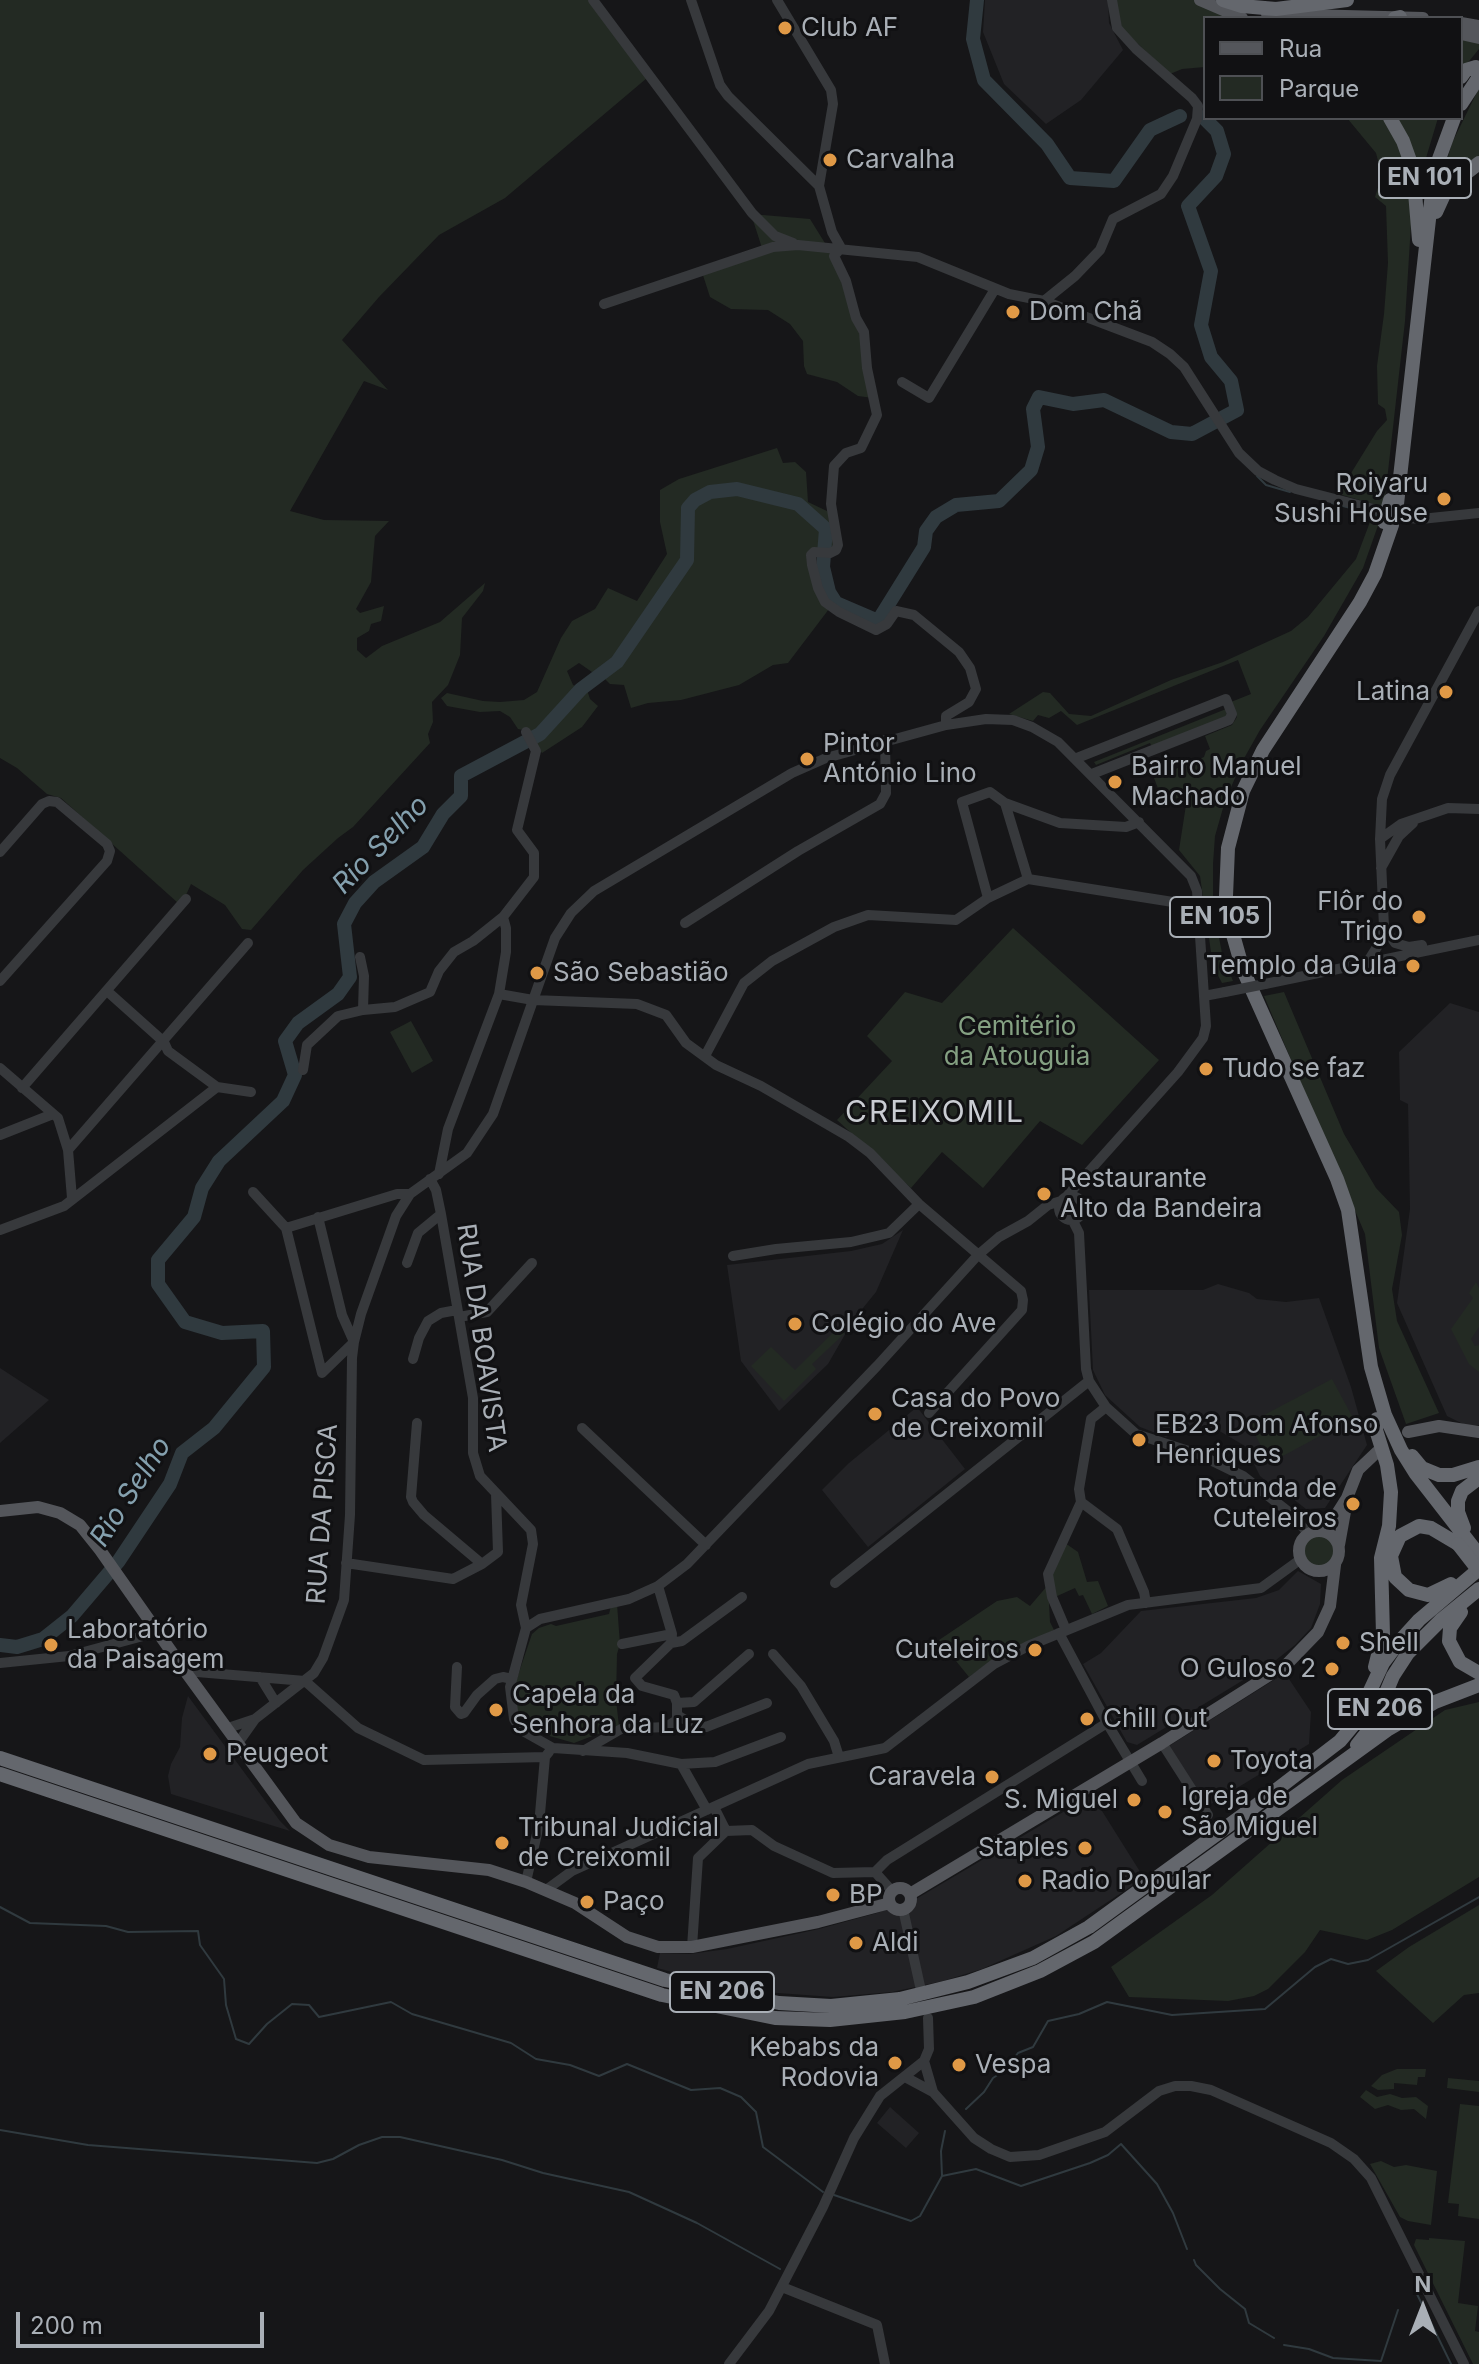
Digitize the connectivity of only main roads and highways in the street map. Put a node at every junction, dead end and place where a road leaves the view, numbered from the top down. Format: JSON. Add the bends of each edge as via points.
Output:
{"nodes":[{"id":1,"x":1200,"y":0,"type":"edge"},
{"id":2,"x":1212,"y":0,"type":"edge"},
{"id":3,"x":1223,"y":0,"type":"edge"},
{"id":4,"x":1347,"y":0,"type":"edge"},
{"id":5,"x":1237,"y":16,"type":"edge"},
{"id":6,"x":1355,"y":16,"type":"edge"},
{"id":7,"x":1478,"y":69,"type":"edge"},
{"id":8,"x":1463,"y":86,"type":"edge"},
{"id":9,"x":1463,"y":100,"type":"edge"},
{"id":10,"x":1391,"y":120,"type":"edge"},
{"id":11,"x":1443,"y":120,"type":"edge"},
{"id":12,"x":1453,"y":120,"type":"edge"},
{"id":13,"x":1479,"y":163,"type":"edge"},
{"id":14,"x":1423,"y":240,"type":"junction"},
{"id":15,"x":1381,"y":1417,"type":"junction"},
{"id":16,"x":1408,"y":1432,"type":"dead end"},
{"id":17,"x":1479,"y":1432,"type":"edge"},
{"id":18,"x":1377,"y":1452,"type":"dead end"},
{"id":19,"x":1479,"y":1467,"type":"edge"},
{"id":20,"x":1479,"y":1478,"type":"edge"},
{"id":21,"x":1347,"y":1498,"type":"junction"},
{"id":22,"x":0,"y":1511,"type":"edge"},
{"id":23,"x":1314,"y":1532,"type":"junction"},
{"id":24,"x":1461,"y":1540,"type":"junction"},
{"id":25,"x":1339,"y":1545,"type":"junction"},
{"id":26,"x":1479,"y":1555,"type":"edge"},
{"id":27,"x":1335,"y":1565,"type":"junction"},
{"id":28,"x":1317,"y":1571,"type":"junction"},
{"id":29,"x":1475,"y":1573,"type":"edge"},
{"id":30,"x":1478,"y":1590,"type":"edge"},
{"id":31,"x":1330,"y":1596,"type":"junction"},
{"id":32,"x":1479,"y":1673,"type":"edge"},
{"id":33,"x":1479,"y":1685,"type":"edge"},
{"id":34,"x":1372,"y":1687,"type":"junction"},
{"id":35,"x":0,"y":1758,"type":"edge"},
{"id":36,"x":0,"y":1774,"type":"edge"},
{"id":37,"x":1324,"y":1774,"type":"junction"},
{"id":38,"x":910,"y":1894,"type":"junction"},
{"id":39,"x":891,"y":1897,"type":"junction"}],
"edges":[{"from":1,"to":5,"type":"main road"},
{"from":2,"to":6,"type":"main road","via":[[1268,14]]},
{"from":3,"to":4,"type":"highway","via":[[1276,9]]},
{"from":7,"to":8,"type":"highway"},
{"from":7,"to":9,"type":"highway"},
{"from":10,"to":14,"type":"highway","via":[[1413,169]]},
{"from":11,"to":14,"type":"highway","number":"EN 101","via":[[1426,176]]},
{"from":12,"to":14,"type":"highway","number":"EN 101","via":[[1435,172]]},
{"from":13,"to":14,"type":"highway","via":[[1443,193]]},
{"from":14,"to":15,"type":"highway","number":"EN 105","via":[[1394,502],[1375,574],[1263,750],[1243,791],[1230,835],[1226,882],[1230,924],[1243,970],[1348,1210]]},
{"from":15,"to":19,"type":"highway","via":[[1394,1423],[1427,1471],[1446,1476]]},
{"from":15,"to":24,"type":"highway","number":"EN 105","via":[[1402,1471]]},
{"from":15,"to":34,"type":"highway","via":[[1376,1430],[1391,1492],[1381,1558],[1383,1635]]},
{"from":16,"to":17,"type":"main road","via":[[1439,1426]]},
{"from":18,"to":21,"type":"main road","via":[[1358,1470]]},
{"from":20,"to":24,"type":"highway","via":[[1458,1501]]},
{"from":21,"to":23,"type":"main road","via":[[1335,1517]]},
{"from":21,"to":25,"type":"main road"},
{"from":22,"to":39,"type":"main road","via":[[27,1507],[60,1513],[80,1525],[296,1823],[329,1845],[369,1857],[489,1870],[550,1891],[627,1937],[658,1947],[692,1947],[833,1919]]},
{"from":23,"to":25,"type":"main road","via":[[1331,1534]]},
{"from":23,"to":28,"type":"main road","via":[[1300,1547],[1301,1559]]},
{"from":24,"to":26,"type":"highway","number":"EN 105"},
{"from":24,"to":29,"type":"highway","number":"EN 105","bridge":true},
{"from":24,"to":29,"type":"highway","via":[[1431,1528],[1412,1528],[1392,1549],[1393,1571],[1403,1586],[1422,1595]]},
{"from":25,"to":27,"type":"main road"},
{"from":27,"to":28,"type":"main road"},
{"from":27,"to":31,"type":"main road"},
{"from":28,"to":31,"type":"main road"},
{"from":29,"to":34,"type":"highway","number":"EN 206","via":[[1399,1642]]},
{"from":30,"to":32,"type":"highway","via":[[1452,1622],[1449,1635],[1455,1656]]},
{"from":30,"to":37,"type":"highway","number":"EN 206","via":[[1408,1653],[1372,1726]]},
{"from":31,"to":38,"type":"main road","via":[[1318,1632],[1287,1664]]},
{"from":33,"to":37,"type":"highway","via":[[1420,1710]]},
{"from":34,"to":35,"type":"highway","number":"EN 206","via":[[1340,1741],[1089,1927],[1033,1958],[968,1982],[900,1999],[831,2006],[758,2001],[665,1980]]},
{"from":36,"to":37,"type":"highway","number":"EN 206","via":[[662,1995],[775,2018],[830,2020],[974,1997],[1040,1971],[1094,1942]]},
{"from":38,"to":39,"type":"main road","via":[[902,1888]]},
{"from":38,"to":39,"type":"main road","via":[[903,1909],[894,1907]]}]}
